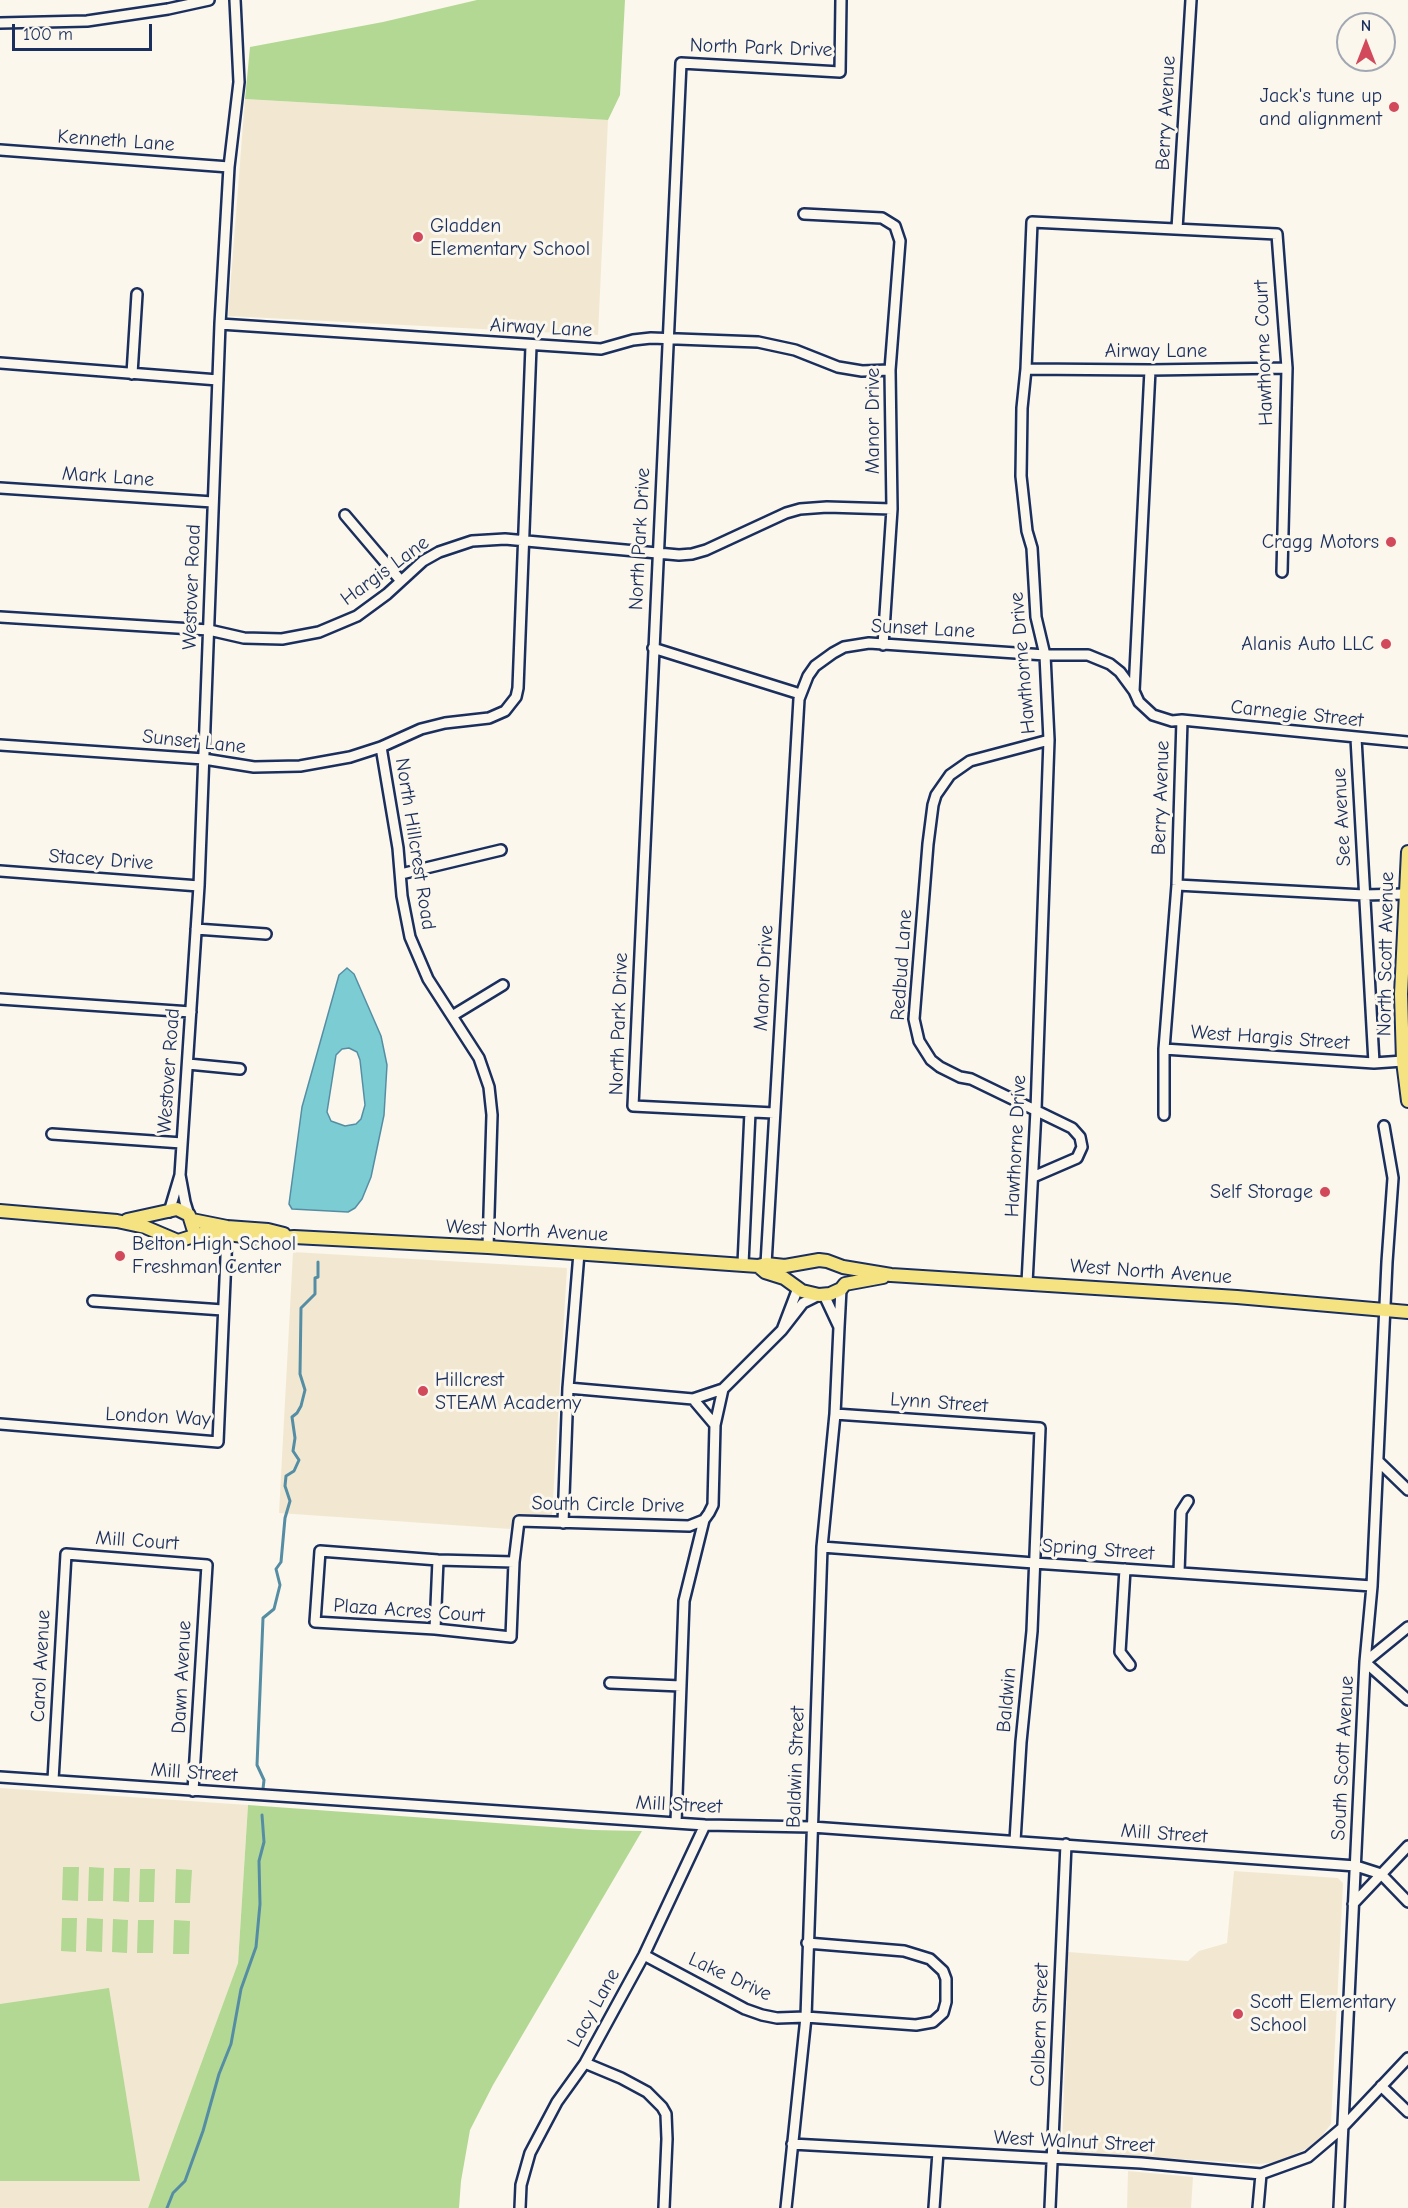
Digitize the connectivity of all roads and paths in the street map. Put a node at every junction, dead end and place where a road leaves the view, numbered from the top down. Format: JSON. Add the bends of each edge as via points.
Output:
{"nodes":[{"id":1,"x":209,"y":0,"type":"edge"},
{"id":2,"x":235,"y":0,"type":"edge"},
{"id":3,"x":841,"y":0,"type":"edge"},
{"id":4,"x":1191,"y":0,"type":"edge"},
{"id":5,"x":0,"y":23,"type":"edge"},
{"id":6,"x":0,"y":150,"type":"edge"},
{"id":7,"x":229,"y":167,"type":"junction"},
{"id":8,"x":804,"y":214,"type":"dead end"},
{"id":9,"x":1177,"y":229,"type":"junction"},
{"id":10,"x":137,"y":294,"type":"dead end"},
{"id":11,"x":220,"y":324,"type":"junction"},
{"id":12,"x":669,"y":339,"type":"junction"},
{"id":13,"x":531,"y":346,"type":"junction"},
{"id":14,"x":0,"y":363,"type":"edge"},
{"id":15,"x":1287,"y":368,"type":"junction"},
{"id":16,"x":890,"y":369,"type":"junction"},
{"id":17,"x":1026,"y":369,"type":"junction"},
{"id":18,"x":1150,"y":370,"type":"junction"},
{"id":19,"x":132,"y":374,"type":"junction"},
{"id":20,"x":218,"y":380,"type":"junction"},
{"id":21,"x":0,"y":488,"type":"edge"},
{"id":22,"x":213,"y":502,"type":"junction"},
{"id":23,"x":892,"y":509,"type":"junction"},
{"id":24,"x":345,"y":515,"type":"dead end"},
{"id":25,"x":522,"y":541,"type":"junction"},
{"id":26,"x":657,"y":553,"type":"junction"},
{"id":27,"x":1282,"y":572,"type":"dead end"},
{"id":28,"x":401,"y":581,"type":"junction"},
{"id":29,"x":0,"y":617,"type":"edge"},
{"id":30,"x":209,"y":630,"type":"junction"},
{"id":31,"x":884,"y":645,"type":"junction"},
{"id":32,"x":653,"y":648,"type":"junction"},
{"id":33,"x":1044,"y":654,"type":"junction"},
{"id":34,"x":1134,"y":691,"type":"junction"},
{"id":35,"x":800,"y":694,"type":"junction"},
{"id":36,"x":1182,"y":720,"type":"junction"},
{"id":37,"x":1356,"y":738,"type":"junction"},
{"id":38,"x":1049,"y":740,"type":"junction"},
{"id":39,"x":1408,"y":742,"type":"edge"},
{"id":40,"x":0,"y":745,"type":"edge"},
{"id":41,"x":381,"y":747,"type":"junction"},
{"id":42,"x":204,"y":759,"type":"junction"},
{"id":43,"x":501,"y":850,"type":"dead end"},
{"id":44,"x":1408,"y":852,"type":"edge"},
{"id":45,"x":0,"y":871,"type":"edge"},
{"id":46,"x":401,"y":873,"type":"junction"},
{"id":47,"x":1177,"y":885,"type":"junction"},
{"id":48,"x":199,"y":886,"type":"junction"},
{"id":49,"x":1405,"y":894,"type":"junction"},
{"id":50,"x":1364,"y":895,"type":"junction"},
{"id":51,"x":196,"y":929,"type":"junction"},
{"id":52,"x":266,"y":934,"type":"dead end"},
{"id":53,"x":503,"y":985,"type":"dead end"},
{"id":54,"x":0,"y":999,"type":"edge"},
{"id":55,"x":191,"y":1012,"type":"junction"},
{"id":56,"x":452,"y":1016,"type":"junction"},
{"id":57,"x":1164,"y":1049,"type":"junction"},
{"id":58,"x":1405,"y":1058,"type":"edge"},
{"id":59,"x":1374,"y":1063,"type":"junction"},
{"id":60,"x":188,"y":1064,"type":"junction"},
{"id":61,"x":240,"y":1069,"type":"dead end"},
{"id":62,"x":1408,"y":1101,"type":"edge"},
{"id":63,"x":1036,"y":1110,"type":"junction"},
{"id":64,"x":750,"y":1112,"type":"junction"},
{"id":65,"x":774,"y":1113,"type":"junction"},
{"id":66,"x":1164,"y":1115,"type":"dead end"},
{"id":67,"x":1384,"y":1126,"type":"dead end"},
{"id":68,"x":52,"y":1134,"type":"dead end"},
{"id":69,"x":182,"y":1143,"type":"junction"},
{"id":70,"x":180,"y":1175,"type":"junction"},
{"id":71,"x":1033,"y":1177,"type":"junction"},
{"id":72,"x":0,"y":1211,"type":"edge"},
{"id":73,"x":169,"y":1212,"type":"junction"},
{"id":74,"x":191,"y":1218,"type":"junction"},
{"id":75,"x":117,"y":1221,"type":"junction"},
{"id":76,"x":227,"y":1234,"type":"junction"},
{"id":77,"x":165,"y":1235,"type":"junction"},
{"id":78,"x":294,"y":1237,"type":"junction"},
{"id":79,"x":187,"y":1238,"type":"junction"},
{"id":80,"x":488,"y":1247,"type":"junction"},
{"id":81,"x":579,"y":1253,"type":"junction"},
{"id":82,"x":743,"y":1264,"type":"junction"},
{"id":83,"x":762,"y":1265,"type":"junction"},
{"id":84,"x":798,"y":1265,"type":"junction"},
{"id":85,"x":843,"y":1268,"type":"junction"},
{"id":86,"x":891,"y":1275,"type":"junction"},
{"id":87,"x":1027,"y":1283,"type":"junction"},
{"id":88,"x":796,"y":1286,"type":"junction"},
{"id":89,"x":843,"y":1286,"type":"junction"},
{"id":90,"x":822,"y":1295,"type":"junction"},
{"id":91,"x":93,"y":1301,"type":"dead end"},
{"id":92,"x":1384,"y":1309,"type":"junction"},
{"id":93,"x":223,"y":1310,"type":"junction"},
{"id":94,"x":1408,"y":1312,"type":"edge"},
{"id":95,"x":839,"y":1327,"type":"junction"},
{"id":96,"x":783,"y":1330,"type":"junction"},
{"id":97,"x":568,"y":1389,"type":"junction"},
{"id":98,"x":723,"y":1389,"type":"junction"},
{"id":99,"x":693,"y":1400,"type":"junction"},
{"id":100,"x":835,"y":1414,"type":"junction"},
{"id":101,"x":0,"y":1424,"type":"edge"},
{"id":102,"x":715,"y":1425,"type":"junction"},
{"id":103,"x":1040,"y":1428,"type":"joint"},
{"id":104,"x":1378,"y":1461,"type":"junction"},
{"id":105,"x":1408,"y":1490,"type":"edge"},
{"id":106,"x":1188,"y":1501,"type":"dead end"},
{"id":107,"x":704,"y":1520,"type":"junction"},
{"id":108,"x":519,"y":1521,"type":"joint"},
{"id":109,"x":563,"y":1523,"type":"junction"},
{"id":110,"x":822,"y":1547,"type":"junction"},
{"id":111,"x":66,"y":1554,"type":"joint"},
{"id":112,"x":438,"y":1560,"type":"junction"},
{"id":113,"x":514,"y":1562,"type":"junction"},
{"id":114,"x":1034,"y":1563,"type":"junction"},
{"id":115,"x":207,"y":1565,"type":"joint"},
{"id":116,"x":1125,"y":1569,"type":"junction"},
{"id":117,"x":1179,"y":1573,"type":"junction"},
{"id":118,"x":1372,"y":1586,"type":"junction"},
{"id":119,"x":1408,"y":1627,"type":"edge"},
{"id":120,"x":435,"y":1629,"type":"junction"},
{"id":121,"x":1365,"y":1662,"type":"junction"},
{"id":122,"x":1130,"y":1665,"type":"dead end"},
{"id":123,"x":610,"y":1683,"type":"dead end"},
{"id":124,"x":681,"y":1686,"type":"junction"},
{"id":125,"x":1408,"y":1700,"type":"edge"},
{"id":126,"x":0,"y":1777,"type":"edge"},
{"id":127,"x":53,"y":1780,"type":"junction"},
{"id":128,"x":193,"y":1791,"type":"junction"},
{"id":129,"x":676,"y":1823,"type":"junction"},
{"id":130,"x":705,"y":1825,"type":"junction"},
{"id":131,"x":812,"y":1827,"type":"junction"},
{"id":132,"x":1015,"y":1841,"type":"junction"},
{"id":133,"x":1066,"y":1844,"type":"junction"},
{"id":134,"x":1408,"y":1846,"type":"edge"},
{"id":135,"x":1356,"y":1866,"type":"junction"},
{"id":136,"x":1381,"y":1874,"type":"junction"},
{"id":137,"x":1408,"y":1902,"type":"edge"},
{"id":138,"x":1353,"y":1904,"type":"junction"},
{"id":139,"x":807,"y":1943,"type":"junction"},
{"id":140,"x":644,"y":1955,"type":"junction"},
{"id":141,"x":806,"y":2017,"type":"junction"},
{"id":142,"x":1408,"y":2058,"type":"edge"},
{"id":143,"x":585,"y":2063,"type":"junction"},
{"id":144,"x":1381,"y":2086,"type":"junction"},
{"id":145,"x":1408,"y":2112,"type":"edge"},
{"id":146,"x":1341,"y":2129,"type":"junction"},
{"id":147,"x":792,"y":2144,"type":"junction"},
{"id":148,"x":938,"y":2152,"type":"junction"},
{"id":149,"x":1052,"y":2158,"type":"junction"},
{"id":150,"x":1261,"y":2174,"type":"junction"},
{"id":151,"x":520,"y":2208,"type":"edge"},
{"id":152,"x":664,"y":2208,"type":"edge"},
{"id":153,"x":786,"y":2208,"type":"edge"},
{"id":154,"x":934,"y":2208,"type":"edge"},
{"id":155,"x":1050,"y":2208,"type":"edge"},
{"id":156,"x":1258,"y":2208,"type":"edge"},
{"id":157,"x":1339,"y":2208,"type":"edge"}],
"edges":[{"from":1,"to":5,"type":"street","via":[[87,21]]},
{"from":2,"to":7,"type":"street","name":"Westover Road","via":[[239,82]]},
{"from":3,"to":12,"type":"street","name":"North Park Drive","via":[[840,72],[681,63]]},
{"from":4,"to":9,"type":"street","name":"Berry Avenue"},
{"from":6,"to":7,"type":"street","name":"Kenneth Lane"},
{"from":7,"to":11,"type":"street","name":"Westover Road"},
{"from":8,"to":16,"type":"street","name":"Manor Drive","via":[[882,218],[895,226],[900,241]]},
{"from":9,"to":15,"type":"street","name":"Hawthorne Court","via":[[1277,234]]},
{"from":9,"to":17,"type":"street","name":"Hawthorne Drive","via":[[1032,222]]},
{"from":10,"to":19,"type":"street"},
{"from":11,"to":13,"type":"street","name":"Airway Lane"},
{"from":11,"to":20,"type":"street","name":"Westover Road"},
{"from":12,"to":13,"type":"street","name":"Airway Lane","via":[[633,340],[601,349]]},
{"from":12,"to":16,"type":"street","name":"Airway Lane","via":[[758,342],[838,367],[862,371]]},
{"from":12,"to":26,"type":"street","name":"North Park Drive"},
{"from":13,"to":25,"type":"street","name":"North Hillcrest Road"},
{"from":14,"to":19,"type":"street"},
{"from":15,"to":18,"type":"street","name":"Airway Lane"},
{"from":15,"to":27,"type":"street","name":"Hawthorne Court"},
{"from":16,"to":23,"type":"street","name":"Manor Drive"},
{"from":17,"to":18,"type":"street","name":"Airway Lane"},
{"from":17,"to":33,"type":"street","name":"Hawthorne Drive","via":[[1021,476],[1032,548],[1036,617]]},
{"from":18,"to":34,"type":"street"},
{"from":19,"to":20,"type":"street"},
{"from":20,"to":22,"type":"street","name":"Westover Road"},
{"from":21,"to":22,"type":"street","name":"Mark Lane"},
{"from":22,"to":30,"type":"street","name":"Westover Road"},
{"from":23,"to":26,"type":"street","name":"Hargis Lane","via":[[800,509],[706,550],[679,555]]},
{"from":23,"to":31,"type":"street","name":"Manor Drive"},
{"from":24,"to":28,"type":"street"},
{"from":25,"to":26,"type":"street","name":"Hargis Lane"},
{"from":25,"to":28,"type":"street","name":"Hargis Lane","via":[[490,539],[455,545],[423,561]]},
{"from":25,"to":41,"type":"street","name":"North Hillcrest Road","via":[[518,688],[512,705],[498,716],[437,725]]},
{"from":26,"to":32,"type":"street","name":"North Park Drive"},
{"from":28,"to":30,"type":"street","name":"Hargis Lane","via":[[363,612],[319,632],[263,640]]},
{"from":29,"to":30,"type":"street","name":"Hargis Lane"},
{"from":30,"to":42,"type":"street","name":"Westover Road"},
{"from":31,"to":33,"type":"street","name":"Sunset Lane"},
{"from":31,"to":35,"type":"street","name":"Sunset Lane","via":[[857,644],[833,652],[815,666]]},
{"from":32,"to":35,"type":"street"},
{"from":32,"to":64,"type":"street","name":"North Park Drive","via":[[633,1106]]},
{"from":33,"to":34,"type":"street","name":"Sunset Lane","via":[[1076,653],[1099,658],[1120,672]]},
{"from":33,"to":38,"type":"street","name":"Hawthorne Drive"},
{"from":34,"to":36,"type":"street","name":"Berry Avenue","via":[[1153,715]]},
{"from":35,"to":65,"type":"street","name":"Manor Drive"},
{"from":36,"to":37,"type":"street","name":"Carnegie Street"},
{"from":36,"to":47,"type":"street","name":"Berry Avenue"},
{"from":37,"to":39,"type":"street","name":"Carnegie Street"},
{"from":37,"to":50,"type":"street","name":"See Avenue"},
{"from":38,"to":63,"type":"street","name":"Hawthorne Drive"},
{"from":38,"to":63,"type":"street","name":"Redbud Lane","via":[[970,761],[950,775],[936,795],[928,844],[914,1019],[924,1051],[940,1068]]},
{"from":40,"to":42,"type":"street","name":"Sunset Lane"},
{"from":41,"to":42,"type":"street","name":"Sunset Lane","via":[[300,766],[254,766]]},
{"from":41,"to":46,"type":"street","name":"North Hillcrest Road"},
{"from":42,"to":48,"type":"street","name":"Westover Road"},
{"from":43,"to":46,"type":"street"},
{"from":44,"to":49,"type":"main road","name":"North Scott Avenue"},
{"from":45,"to":48,"type":"street","name":"Stacey Drive"},
{"from":46,"to":56,"type":"street","name":"North Hillcrest Road","via":[[414,948]]},
{"from":47,"to":50,"type":"street"},
{"from":47,"to":57,"type":"street","name":"Berry Avenue"},
{"from":48,"to":51,"type":"street","name":"Westover Road"},
{"from":49,"to":50,"type":"street"},
{"from":49,"to":58,"type":"main road","name":"North Scott Avenue","via":[[1401,994]]},
{"from":50,"to":59,"type":"street"},
{"from":51,"to":52,"type":"street"},
{"from":51,"to":55,"type":"street","name":"Westover Road"},
{"from":53,"to":56,"type":"street"},
{"from":54,"to":55,"type":"street"},
{"from":55,"to":60,"type":"street","name":"Westover Road"},
{"from":56,"to":80,"type":"street","name":"North Hillcrest Road","via":[[479,1058],[489,1087],[492,1115]]},
{"from":57,"to":59,"type":"street","name":"West Hargis Street"},
{"from":57,"to":66,"type":"street","name":"Berry Avenue"},
{"from":58,"to":59,"type":"street","name":"West Hargis Street"},
{"from":58,"to":62,"type":"main road","name":"North Scott Avenue"},
{"from":60,"to":61,"type":"street"},
{"from":60,"to":69,"type":"street","name":"Westover Road"},
{"from":63,"to":71,"type":"street","name":"Hawthorne Drive"},
{"from":63,"to":71,"type":"street","name":"Redbud Lane","via":[[1072,1128],[1082,1147],[1077,1158]]},
{"from":64,"to":65,"type":"street","name":"North Park Drive"},
{"from":64,"to":82,"type":"street"},
{"from":65,"to":83,"type":"street","name":"Manor Drive"},
{"from":67,"to":92,"type":"street","via":[[1393,1178]]},
{"from":68,"to":69,"type":"street"},
{"from":69,"to":70,"type":"street","name":"Westover Road"},
{"from":70,"to":73,"type":"street","name":"Westover Road"},
{"from":70,"to":74,"type":"street","name":"Westover Road"},
{"from":71,"to":87,"type":"street","name":"Hawthorne Drive"},
{"from":72,"to":75,"type":"main road","name":"West North Avenue"},
{"from":73,"to":74,"type":"main road","name":"West North Avenue","via":[[177,1209]]},
{"from":73,"to":75,"type":"main road","name":"West North Avenue"},
{"from":73,"to":77,"type":"main road","via":[[162,1220]]},
{"from":74,"to":78,"type":"main road","name":"West North Avenue"},
{"from":74,"to":79,"type":"main road","via":[[192,1230]]},
{"from":75,"to":77,"type":"main road","name":"West North Avenue"},
{"from":76,"to":78,"type":"main road","name":"West North Avenue","via":[[268,1239]]},
{"from":76,"to":79,"type":"main road","name":"West North Avenue"},
{"from":76,"to":93,"type":"street","name":"London Way"},
{"from":77,"to":79,"type":"main road","name":"West North Avenue","via":[[173,1241]]},
{"from":78,"to":80,"type":"main road","name":"West North Avenue"},
{"from":80,"to":81,"type":"main road","name":"West North Avenue"},
{"from":81,"to":82,"type":"main road","name":"West North Avenue"},
{"from":81,"to":97,"type":"street"},
{"from":82,"to":83,"type":"main road","name":"West North Avenue"},
{"from":83,"to":84,"type":"main road","name":"West North Avenue"},
{"from":83,"to":88,"type":"main road","name":"West North Avenue","via":[[765,1272]]},
{"from":84,"to":85,"type":"main road","name":"West North Avenue","via":[[819,1260]]},
{"from":84,"to":88,"type":"main road","via":[[793,1275]]},
{"from":85,"to":86,"type":"main road","name":"West North Avenue"},
{"from":85,"to":89,"type":"main road"},
{"from":86,"to":87,"type":"main road","name":"West North Avenue"},
{"from":86,"to":89,"type":"main road","name":"West North Avenue"},
{"from":87,"to":92,"type":"main road","name":"West North Avenue"},
{"from":88,"to":90,"type":"main road","name":"West North Avenue"},
{"from":88,"to":96,"type":"street"},
{"from":89,"to":90,"type":"main road","name":"West North Avenue"},
{"from":89,"to":95,"type":"street","name":"Baldwin Street"},
{"from":90,"to":95,"type":"street","name":"Baldwin Street"},
{"from":90,"to":96,"type":"street","via":[[803,1304]]},
{"from":91,"to":93,"type":"street"},
{"from":92,"to":94,"type":"main road","name":"West North Avenue"},
{"from":92,"to":104,"type":"street","name":"South Scott Avenue"},
{"from":93,"to":101,"type":"street","name":"London Way","via":[[218,1442]]},
{"from":95,"to":100,"type":"street","name":"Baldwin Street"},
{"from":96,"to":98,"type":"street"},
{"from":97,"to":99,"type":"street"},
{"from":97,"to":109,"type":"street"},
{"from":98,"to":99,"type":"street"},
{"from":98,"to":102,"type":"street","name":"South Circle Drive"},
{"from":99,"to":102,"type":"street"},
{"from":100,"to":103,"type":"street","name":"Lynn Street"},
{"from":100,"to":110,"type":"street","name":"Baldwin Street"},
{"from":102,"to":107,"type":"street","name":"South Circle Drive","via":[[713,1506]]},
{"from":103,"to":114,"type":"street","name":"Baldwin"},
{"from":104,"to":105,"type":"street"},
{"from":104,"to":118,"type":"street","name":"South Scott Avenue"},
{"from":106,"to":117,"type":"street","via":[[1181,1512]]},
{"from":107,"to":109,"type":"street","name":"South Circle Drive","via":[[689,1526]]},
{"from":107,"to":124,"type":"street","via":[[684,1601]]},
{"from":108,"to":109,"type":"street","name":"South Circle Drive"},
{"from":108,"to":113,"type":"street","name":"Plaza Acres Court"},
{"from":110,"to":114,"type":"street","name":"Spring Street"},
{"from":110,"to":131,"type":"street","name":"Baldwin Street"},
{"from":111,"to":115,"type":"street","name":"Mill Court"},
{"from":111,"to":127,"type":"street","name":"Carol Avenue"},
{"from":112,"to":113,"type":"street","name":"Plaza Acres Court"},
{"from":112,"to":120,"type":"street"},
{"from":112,"to":120,"type":"street","name":"Plaza Acres Court","via":[[320,1551],[315,1622]]},
{"from":113,"to":120,"type":"street","name":"Plaza Acres Court","via":[[511,1637]]},
{"from":114,"to":116,"type":"street","name":"Spring Street"},
{"from":114,"to":132,"type":"street","name":"Baldwin"},
{"from":115,"to":128,"type":"street","name":"Dawn Avenue"},
{"from":116,"to":117,"type":"street","name":"Spring Street"},
{"from":116,"to":122,"type":"street","via":[[1120,1652]]},
{"from":117,"to":118,"type":"street","name":"Spring Street"},
{"from":118,"to":121,"type":"street","name":"South Scott Avenue"},
{"from":119,"to":121,"type":"street"},
{"from":121,"to":125,"type":"street"},
{"from":121,"to":135,"type":"street","name":"South Scott Avenue"},
{"from":123,"to":124,"type":"street"},
{"from":124,"to":129,"type":"street"},
{"from":126,"to":127,"type":"street","name":"Mill Street"},
{"from":127,"to":128,"type":"street","name":"Mill Street"},
{"from":128,"to":129,"type":"street","name":"Mill Street"},
{"from":129,"to":130,"type":"street","name":"Mill Street"},
{"from":130,"to":131,"type":"street","name":"Mill Street"},
{"from":130,"to":140,"type":"street","name":"Lacy Lane"},
{"from":131,"to":132,"type":"street","name":"Mill Street"},
{"from":131,"to":139,"type":"street","name":"Baldwin Street"},
{"from":132,"to":133,"type":"street","name":"Mill Street"},
{"from":133,"to":135,"type":"street","name":"Mill Street"},
{"from":133,"to":149,"type":"street","name":"Colbern Street"},
{"from":134,"to":136,"type":"street"},
{"from":135,"to":136,"type":"street","name":"Mill Street"},
{"from":135,"to":138,"type":"street","name":"South Scott Avenue"},
{"from":136,"to":137,"type":"street"},
{"from":136,"to":138,"type":"street"},
{"from":138,"to":146,"type":"street","name":"South Scott Avenue"},
{"from":139,"to":141,"type":"street","name":"Baldwin Street"},
{"from":139,"to":141,"type":"street","name":"Lake Drive","via":[[918,1954],[943,1971],[947,1989],[941,2016],[925,2025]]},
{"from":140,"to":141,"type":"street","name":"Lake Drive","via":[[745,2009],[777,2018]]},
{"from":140,"to":143,"type":"street","name":"Lacy Lane"},
{"from":141,"to":147,"type":"street","name":"Baldwin Street"},
{"from":142,"to":144,"type":"street","name":"West Walnut Street"},
{"from":143,"to":151,"type":"street","name":"Lacy Lane","via":[[557,2102],[530,2153],[521,2185]]},
{"from":143,"to":152,"type":"street","via":[[642,2089],[656,2099],[666,2114]]},
{"from":144,"to":145,"type":"street"},
{"from":144,"to":146,"type":"street","name":"West Walnut Street"},
{"from":146,"to":150,"type":"street","name":"West Walnut Street","via":[[1308,2157]]},
{"from":146,"to":157,"type":"street","name":"South Scott Avenue"},
{"from":147,"to":148,"type":"street","name":"West Walnut Street"},
{"from":147,"to":153,"type":"street","name":"Baldwin Street"},
{"from":148,"to":149,"type":"street","name":"West Walnut Street"},
{"from":148,"to":154,"type":"street"},
{"from":149,"to":150,"type":"street","name":"West Walnut Street"},
{"from":149,"to":155,"type":"street","name":"Colbern Street"},
{"from":150,"to":156,"type":"street"}]}
